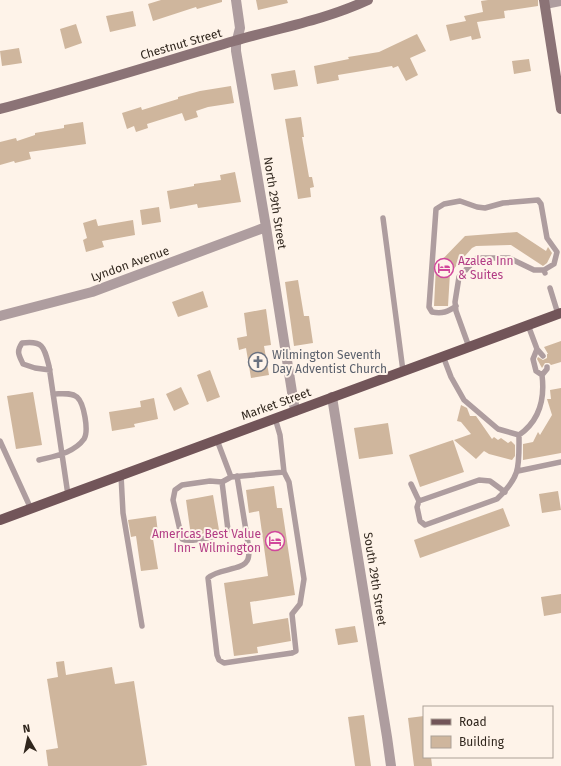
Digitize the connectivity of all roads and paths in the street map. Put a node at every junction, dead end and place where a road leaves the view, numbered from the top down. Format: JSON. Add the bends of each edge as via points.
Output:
{"nodes":[{"id":1,"x":236,"y":0,"type":"edge"},
{"id":2,"x":368,"y":0,"type":"edge"},
{"id":3,"x":561,"y":1,"type":"edge"},
{"id":4,"x":544,"y":2,"type":"edge"},
{"id":5,"x":237,"y":41,"type":"junction"},
{"id":6,"x":0,"y":109,"type":"edge"},
{"id":7,"x":561,"y":109,"type":"edge"},
{"id":8,"x":383,"y":218,"type":"dead end"},
{"id":9,"x":266,"y":227,"type":"junction"},
{"id":10,"x":550,"y":288,"type":"dead end"},
{"id":11,"x":456,"y":306,"type":"junction"},
{"id":12,"x":560,"y":313,"type":"edge"},
{"id":13,"x":0,"y":316,"type":"edge"},
{"id":14,"x":528,"y":325,"type":"junction"},
{"id":15,"x":469,"y":347,"type":"junction"},
{"id":16,"x":537,"y":349,"type":"junction"},
{"id":17,"x":443,"y":356,"type":"junction"},
{"id":18,"x":543,"y":356,"type":"dead end"},
{"id":19,"x":547,"y":367,"type":"dead end"},
{"id":20,"x":50,"y":370,"type":"junction"},
{"id":21,"x":403,"y":371,"type":"junction"},
{"id":22,"x":542,"y":376,"type":"junction"},
{"id":23,"x":53,"y":394,"type":"junction"},
{"id":24,"x":332,"y":397,"type":"junction"},
{"id":25,"x":295,"y":411,"type":"junction"},
{"id":26,"x":275,"y":418,"type":"junction"},
{"id":27,"x":519,"y":435,"type":"junction"},
{"id":28,"x":217,"y":440,"type":"junction"},
{"id":29,"x":0,"y":441,"type":"edge"},
{"id":30,"x":62,"y":454,"type":"junction"},
{"id":31,"x":39,"y":460,"type":"dead end"},
{"id":32,"x":561,"y":462,"type":"edge"},
{"id":33,"x":518,"y":470,"type":"junction"},
{"id":34,"x":284,"y":472,"type":"junction"},
{"id":35,"x":121,"y":475,"type":"junction"},
{"id":36,"x":238,"y":476,"type":"junction"},
{"id":37,"x":231,"y":477,"type":"junction"},
{"id":38,"x":222,"y":482,"type":"junction"},
{"id":39,"x":411,"y":484,"type":"dead end"},
{"id":40,"x":505,"y":492,"type":"junction"},
{"id":41,"x":68,"y":495,"type":"junction"},
{"id":42,"x":419,"y":501,"type":"junction"},
{"id":43,"x":31,"y":509,"type":"junction"},
{"id":44,"x":0,"y":520,"type":"edge"},
{"id":45,"x":142,"y":626,"type":"dead end"},
{"id":46,"x":391,"y":766,"type":"edge"}],
"edges":[{"from":1,"to":5,"type":"street","name":"North 29th Street","via":[[240,28]]},
{"from":2,"to":5,"type":"street","name":"Chestnut Street","via":[[320,18]]},
{"from":3,"to":4,"type":"street"},
{"from":4,"to":7,"type":"street"},
{"from":5,"to":6,"type":"street","name":"Chestnut Street"},
{"from":5,"to":9,"type":"street","name":"North 29th Street","via":[[236,51]]},
{"from":8,"to":21,"type":"lane"},
{"from":9,"to":13,"type":"street","name":"Lyndon Avenue","via":[[92,292]]},
{"from":9,"to":25,"type":"street","name":"North 29th Street"},
{"from":10,"to":12,"type":"lane"},
{"from":11,"to":11,"type":"lane","via":[[459,277],[477,258],[509,258],[544,272],[554,264],[557,252],[547,238],[538,200],[503,203],[485,208],[460,202],[444,204],[436,209],[429,307],[432,312],[440,314]]},
{"from":11,"to":15,"type":"lane"},
{"from":12,"to":14,"type":"main road","name":"Market Street"},
{"from":14,"to":15,"type":"main road","name":"Market Street"},
{"from":14,"to":16,"type":"lane"},
{"from":15,"to":17,"type":"main road","name":"Market Street"},
{"from":16,"to":18,"type":"lane"},
{"from":16,"to":22,"type":"lane","via":[[532,359],[536,371]]},
{"from":17,"to":21,"type":"main road","name":"Market Street"},
{"from":17,"to":27,"type":"lane","via":[[450,377],[464,400],[498,429]]},
{"from":19,"to":22,"type":"lane"},
{"from":20,"to":20,"type":"lane","via":[[44,348],[33,342],[22,343],[18,349],[23,364]]},
{"from":20,"to":23,"type":"lane"},
{"from":21,"to":24,"type":"main road","name":"Market Street"},
{"from":22,"to":27,"type":"lane","via":[[539,412],[528,428]]},
{"from":23,"to":30,"type":"lane"},
{"from":23,"to":30,"type":"lane","via":[[70,394],[83,404],[85,438]]},
{"from":24,"to":25,"type":"main road","name":"Market Street"},
{"from":24,"to":46,"type":"street","name":"South 29th Street"},
{"from":25,"to":26,"type":"main road","name":"Market Street"},
{"from":26,"to":28,"type":"main road","name":"Market Street"},
{"from":26,"to":34,"type":"lane","via":[[280,435]]},
{"from":27,"to":33,"type":"lane"},
{"from":28,"to":35,"type":"main road","name":"Market Street"},
{"from":28,"to":37,"type":"lane"},
{"from":29,"to":43,"type":"lane"},
{"from":30,"to":31,"type":"lane"},
{"from":30,"to":41,"type":"lane"},
{"from":32,"to":33,"type":"lane"},
{"from":33,"to":40,"type":"lane"},
{"from":34,"to":36,"type":"lane"},
{"from":34,"to":36,"type":"lane","via":[[289,482],[304,578],[300,604],[292,614],[296,651],[224,663],[217,655],[208,578],[220,570],[244,565],[248,560],[249,549]]},
{"from":35,"to":41,"type":"main road","name":"Market Street"},
{"from":35,"to":45,"type":"lane","via":[[122,513]]},
{"from":36,"to":37,"type":"lane"},
{"from":37,"to":38,"type":"lane"},
{"from":38,"to":38,"type":"lane","via":[[182,485],[175,490],[173,500],[182,539],[188,541],[221,535],[228,530]]},
{"from":39,"to":42,"type":"lane"},
{"from":40,"to":42,"type":"lane","via":[[490,481],[480,480]]},
{"from":40,"to":42,"type":"lane","via":[[497,499],[425,525],[420,520],[417,507]]},
{"from":41,"to":43,"type":"main road","name":"Market Street"},
{"from":43,"to":44,"type":"main road","name":"Market Street"}]}
